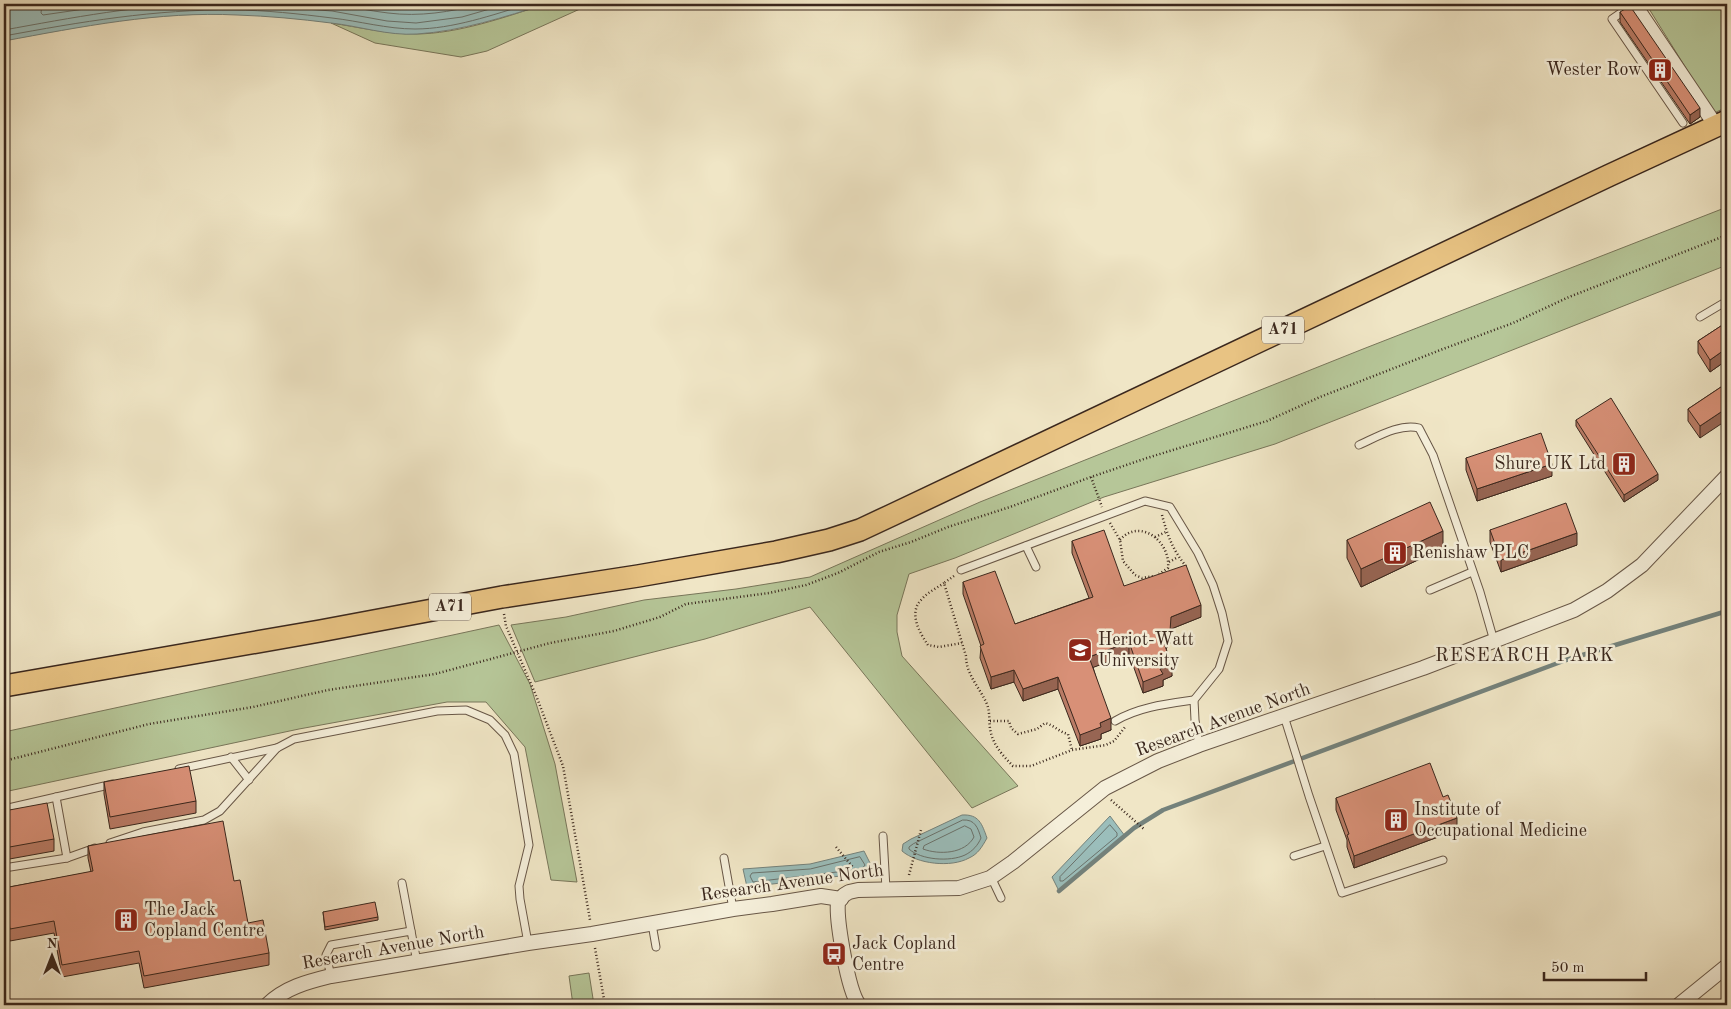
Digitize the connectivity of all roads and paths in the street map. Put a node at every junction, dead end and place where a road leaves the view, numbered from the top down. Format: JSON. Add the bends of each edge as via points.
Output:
{"nodes":[{"id":1,"x":17,"y":4,"type":"edge"},
{"id":2,"x":1634,"y":4,"type":"edge"},
{"id":3,"x":4,"y":6,"type":"edge"},
{"id":4,"x":1683,"y":123,"type":"dead end"},
{"id":5,"x":1722,"y":124,"type":"edge"},
{"id":6,"x":1727,"y":301,"type":"edge"},
{"id":7,"x":1700,"y":317,"type":"dead end"},
{"id":8,"x":1359,"y":445,"type":"dead end"},
{"id":9,"x":1727,"y":476,"type":"edge"},
{"id":10,"x":1159,"y":504,"type":"junction"},
{"id":11,"x":1166,"y":532,"type":"junction"},
{"id":12,"x":1155,"y":537,"type":"junction"},
{"id":13,"x":1026,"y":546,"type":"junction"},
{"id":14,"x":1178,"y":557,"type":"junction"},
{"id":15,"x":1169,"y":562,"type":"junction"},
{"id":16,"x":1186,"y":566,"type":"edge"},
{"id":17,"x":1036,"y":567,"type":"dead end"},
{"id":18,"x":961,"y":570,"type":"joint"},
{"id":19,"x":1472,"y":572,"type":"junction"},
{"id":20,"x":1159,"y":574,"type":"junction"},
{"id":21,"x":1158,"y":580,"type":"edge"},
{"id":22,"x":944,"y":583,"type":"junction"},
{"id":23,"x":1430,"y":590,"type":"dead end"},
{"id":24,"x":502,"y":597,"type":"junction"},
{"id":25,"x":1494,"y":641,"type":"junction"},
{"id":26,"x":962,"y":643,"type":"junction"},
{"id":27,"x":4,"y":686,"type":"edge"},
{"id":28,"x":1194,"y":700,"type":"junction"},
{"id":29,"x":1129,"y":713,"type":"junction"},
{"id":30,"x":1284,"y":716,"type":"junction"},
{"id":31,"x":990,"y":720,"type":"junction"},
{"id":32,"x":1115,"y":722,"type":"dead end"},
{"id":33,"x":1199,"y":745,"type":"junction"},
{"id":34,"x":277,"y":748,"type":"junction"},
{"id":35,"x":1072,"y":750,"type":"junction"},
{"id":36,"x":231,"y":757,"type":"junction"},
{"id":37,"x":175,"y":770,"type":"edge"},
{"id":38,"x":248,"y":780,"type":"junction"},
{"id":39,"x":120,"y":782,"type":"edge"},
{"id":40,"x":56,"y":797,"type":"junction"},
{"id":41,"x":1111,"y":800,"type":"dead end"},
{"id":42,"x":4,"y":809,"type":"edge"},
{"id":43,"x":921,"y":830,"type":"dead end"},
{"id":44,"x":1145,"y":830,"type":"dead end"},
{"id":45,"x":884,"y":836,"type":"dead end"},
{"id":46,"x":1325,"y":846,"type":"junction"},
{"id":47,"x":836,"y":847,"type":"dead end"},
{"id":48,"x":1294,"y":856,"type":"dead end"},
{"id":49,"x":67,"y":858,"type":"junction"},
{"id":50,"x":724,"y":858,"type":"dead end"},
{"id":51,"x":1443,"y":860,"type":"dead end"},
{"id":52,"x":912,"y":865,"type":"dead end"},
{"id":53,"x":4,"y":868,"type":"edge"},
{"id":54,"x":860,"y":876,"type":"dead end"},
{"id":55,"x":991,"y":877,"type":"junction"},
{"id":56,"x":402,"y":883,"type":"dead end"},
{"id":57,"x":886,"y":888,"type":"junction"},
{"id":58,"x":840,"y":898,"type":"junction"},
{"id":59,"x":1001,"y":898,"type":"dead end"},
{"id":60,"x":733,"y":909,"type":"junction"},
{"id":61,"x":652,"y":924,"type":"junction"},
{"id":62,"x":411,"y":931,"type":"junction"},
{"id":63,"x":592,"y":934,"type":"junction"},
{"id":64,"x":528,"y":943,"type":"junction"},
{"id":65,"x":656,"y":947,"type":"dead end"},
{"id":66,"x":417,"y":962,"type":"junction"},
{"id":67,"x":1727,"y":966,"type":"edge"},
{"id":68,"x":331,"y":976,"type":"junction"},
{"id":69,"x":267,"y":1005,"type":"edge"},
{"id":70,"x":605,"y":1005,"type":"edge"},
{"id":71,"x":859,"y":1005,"type":"edge"},
{"id":72,"x":1678,"y":1005,"type":"edge"}],
"edges":[{"from":1,"to":3,"type":"path"},
{"from":2,"to":4,"type":"lane","via":[[1612,19]]},
{"from":2,"to":5,"type":"street"},
{"from":5,"to":24,"type":"main road","number":"A71","via":[[860,530],[776,552]]},
{"from":6,"to":7,"type":"lane"},
{"from":8,"to":19,"type":"lane","via":[[1389,432],[1411,426],[1419,428],[1433,455]]},
{"from":9,"to":25,"type":"street","name":"Research Avenue North","via":[[1642,565],[1607,591],[1574,610]]},
{"from":10,"to":11,"type":"path"},
{"from":10,"to":13,"type":"lane","via":[[1145,501]]},
{"from":10,"to":28,"type":"lane","via":[[1170,507],[1198,553],[1213,585],[1228,641],[1219,669]]},
{"from":11,"to":12,"type":"path"},
{"from":11,"to":14,"type":"path"},
{"from":12,"to":15,"type":"path"},
{"from":12,"to":20,"type":"path","via":[[1134,530],[1120,540],[1123,561],[1135,575],[1142,578]]},
{"from":13,"to":17,"type":"lane"},
{"from":13,"to":18,"type":"lane"},
{"from":14,"to":15,"type":"path"},
{"from":14,"to":16,"type":"path"},
{"from":15,"to":20,"type":"path","via":[[1168,568]]},
{"from":18,"to":22,"type":"path"},
{"from":19,"to":23,"type":"lane"},
{"from":19,"to":25,"type":"lane"},
{"from":20,"to":21,"type":"path"},
{"from":22,"to":26,"type":"path"},
{"from":22,"to":26,"type":"path","via":[[920,600],[915,614],[920,633],[928,645],[939,647]]},
{"from":24,"to":27,"type":"main road","number":"A71"},
{"from":24,"to":63,"type":"path","via":[[506,626],[563,766]]},
{"from":25,"to":30,"type":"street","name":"Research Avenue North"},
{"from":26,"to":31,"type":"path","via":[[966,663],[986,701]]},
{"from":28,"to":29,"type":"lane"},
{"from":28,"to":33,"type":"lane"},
{"from":29,"to":32,"type":"lane"},
{"from":29,"to":35,"type":"path","via":[[1131,717],[1114,741]]},
{"from":30,"to":33,"type":"street","name":"Research Avenue North"},
{"from":30,"to":46,"type":"lane"},
{"from":31,"to":35,"type":"path","via":[[1009,720],[1011,728],[1018,734],[1037,729],[1045,723],[1052,725],[1068,734]]},
{"from":31,"to":35,"type":"path","via":[[990,733],[999,751],[1013,766],[1030,766]]},
{"from":33,"to":55,"type":"street","name":"Research Avenue North","via":[[1158,761],[1105,788]]},
{"from":34,"to":36,"type":"lane"},
{"from":34,"to":38,"type":"lane"},
{"from":34,"to":64,"type":"lane","via":[[294,739],[437,710],[466,710],[490,720],[505,735],[514,754],[529,845],[519,886]]},
{"from":36,"to":37,"type":"lane"},
{"from":36,"to":38,"type":"lane"},
{"from":38,"to":49,"type":"lane","via":[[220,811],[204,820],[143,832]]},
{"from":39,"to":40,"type":"lane"},
{"from":40,"to":42,"type":"lane"},
{"from":40,"to":49,"type":"lane"},
{"from":41,"to":44,"type":"path"},
{"from":43,"to":52,"type":"path"},
{"from":45,"to":57,"type":"lane"},
{"from":46,"to":48,"type":"lane"},
{"from":46,"to":51,"type":"lane","via":[[1342,893]]},
{"from":47,"to":54,"type":"path"},
{"from":49,"to":53,"type":"lane"},
{"from":50,"to":60,"type":"lane"},
{"from":55,"to":57,"type":"street","name":"Research Avenue North","via":[[959,888]]},
{"from":55,"to":59,"type":"lane"},
{"from":56,"to":62,"type":"lane"},
{"from":57,"to":58,"type":"street","name":"Research Avenue North","via":[[849,892]]},
{"from":58,"to":60,"type":"street","name":"Research Avenue North","via":[[821,896]]},
{"from":58,"to":71,"type":"street","via":[[837,907],[846,968]]},
{"from":60,"to":61,"type":"street","name":"Research Avenue North"},
{"from":61,"to":63,"type":"street","name":"Research Avenue North"},
{"from":61,"to":65,"type":"lane"},
{"from":62,"to":66,"type":"lane"},
{"from":62,"to":68,"type":"lane","via":[[331,946],[326,955]]},
{"from":63,"to":64,"type":"street","name":"Research Avenue North"},
{"from":63,"to":70,"type":"path"},
{"from":64,"to":66,"type":"street","name":"Research Avenue North"},
{"from":66,"to":68,"type":"street","name":"Research Avenue North"},
{"from":67,"to":72,"type":"street"},
{"from":68,"to":69,"type":"street","name":"Research Avenue North","via":[[299,984],[276,996]]}]}
